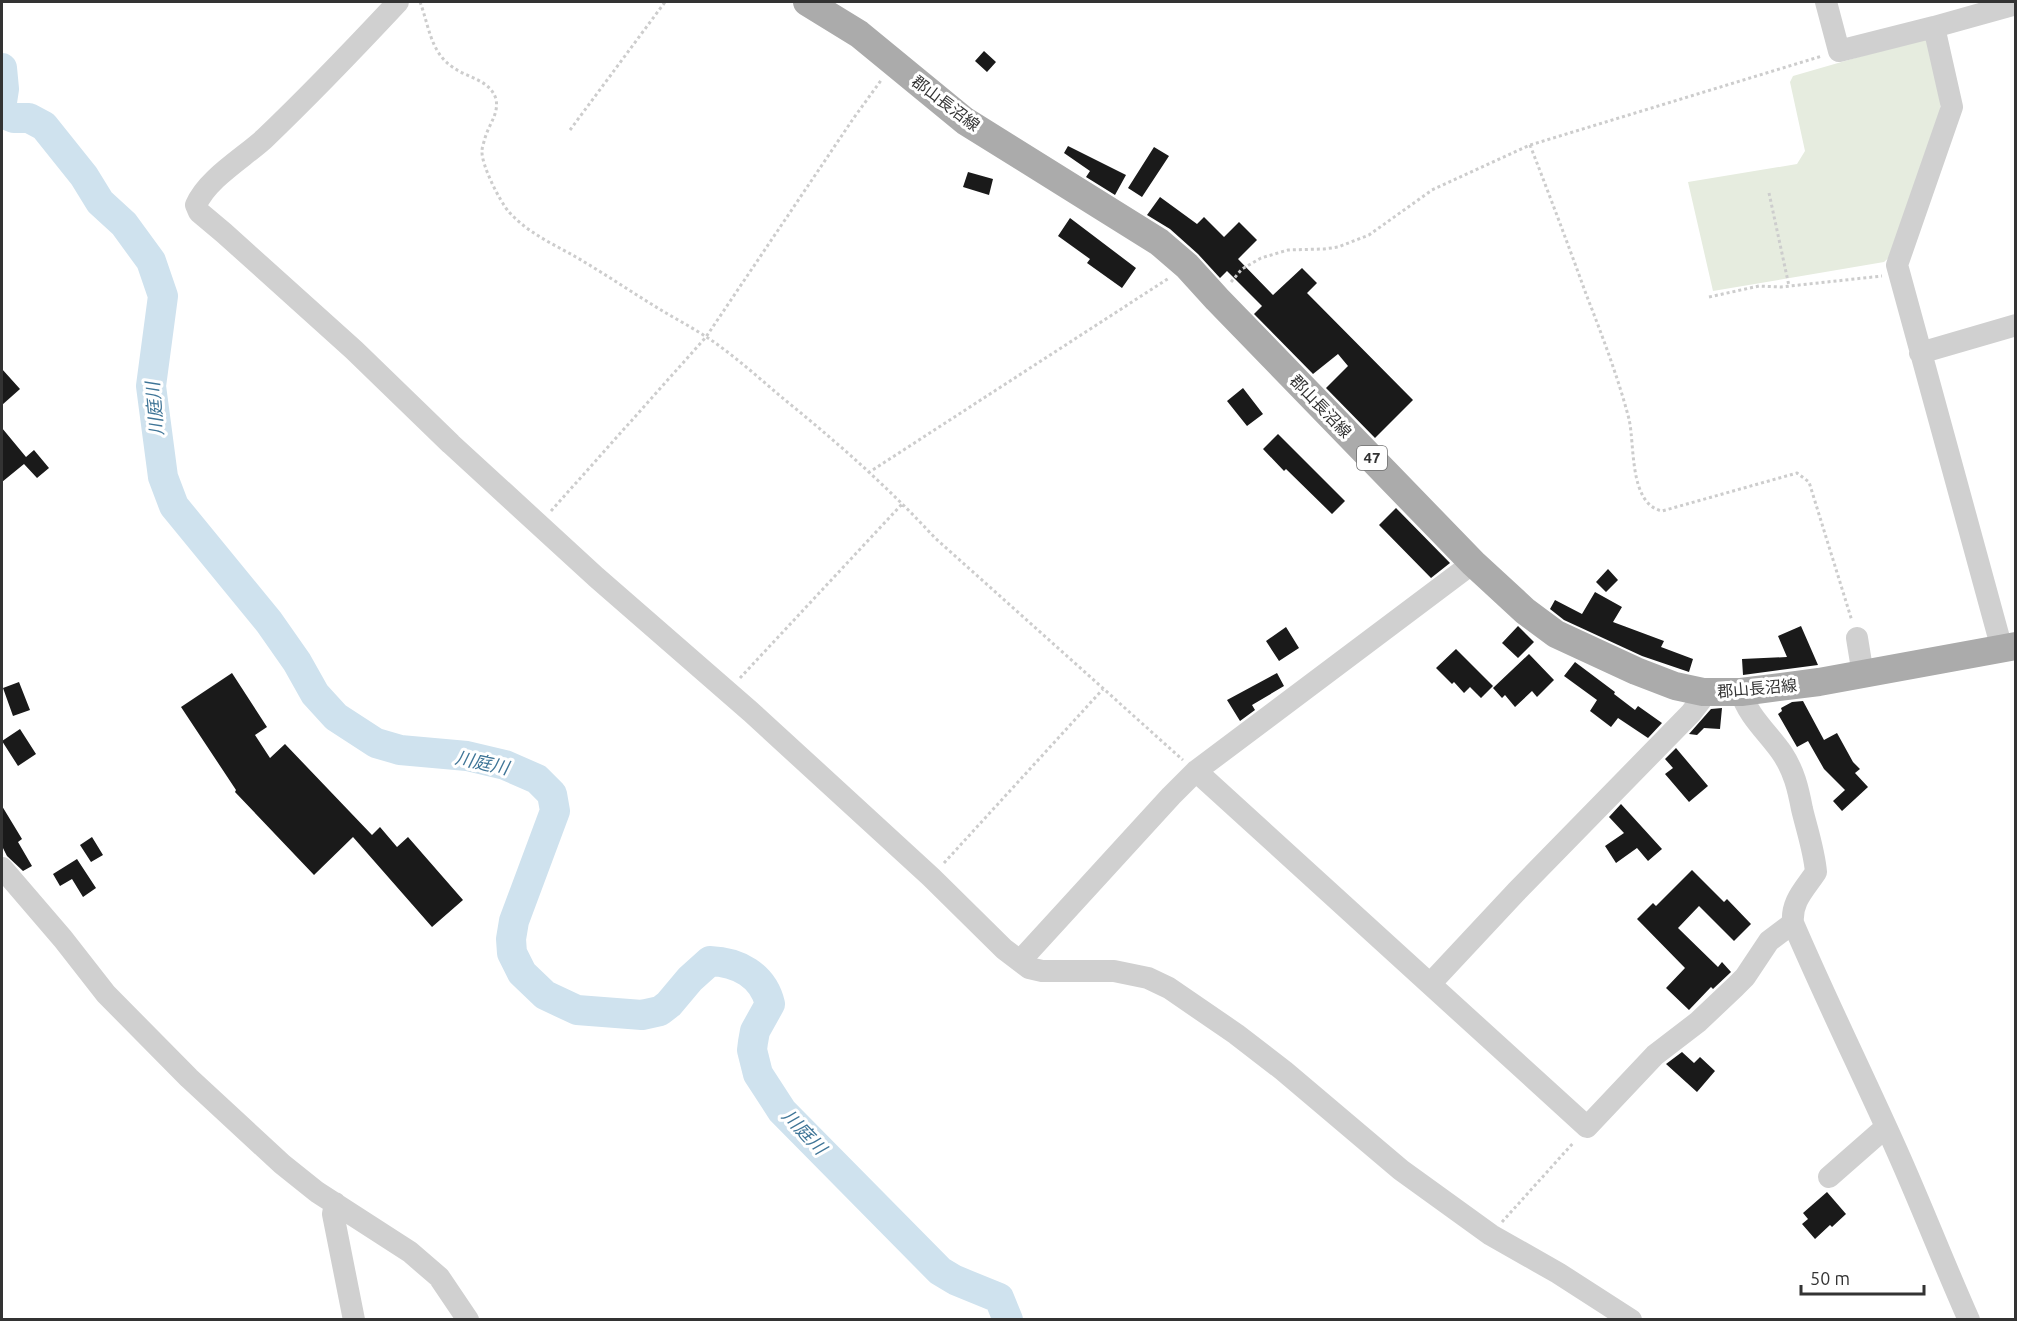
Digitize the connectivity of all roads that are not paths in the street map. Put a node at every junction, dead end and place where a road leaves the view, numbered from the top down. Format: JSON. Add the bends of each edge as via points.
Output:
{"nodes":[{"id":1,"x":398,"y":2,"type":"edge"},
{"id":2,"x":807,"y":2,"type":"edge"},
{"id":3,"x":1826,"y":2,"type":"edge"},
{"id":4,"x":2016,"y":4,"type":"edge"},
{"id":5,"x":1934,"y":27,"type":"junction"},
{"id":6,"x":2016,"y":325,"type":"edge"},
{"id":7,"x":1920,"y":353,"type":"junction"},
{"id":8,"x":1473,"y":562,"type":"junction"},
{"id":9,"x":1857,"y":638,"type":"road end"},
{"id":10,"x":2009,"y":647,"type":"edge"},
{"id":11,"x":1863,"y":675,"type":"junction"},
{"id":12,"x":1703,"y":692,"type":"junction"},
{"id":13,"x":1741,"y":692,"type":"junction"},
{"id":14,"x":1196,"y":771,"type":"junction"},
{"id":15,"x":2,"y":868,"type":"edge"},
{"id":16,"x":1793,"y":923,"type":"junction"},
{"id":17,"x":1020,"y":961,"type":"junction"},
{"id":18,"x":1430,"y":984,"type":"junction"},
{"id":19,"x":1886,"y":1127,"type":"junction"},
{"id":20,"x":1829,"y":1177,"type":"dead end"},
{"id":21,"x":335,"y":1203,"type":"junction"},
{"id":22,"x":354,"y":1320,"type":"edge"},
{"id":23,"x":468,"y":1320,"type":"edge"},
{"id":24,"x":1631,"y":1320,"type":"edge"},
{"id":25,"x":1969,"y":1320,"type":"edge"}],
"edges":[{"from":1,"to":17,"type":"street","via":[[263,140],[204,190],[196,205],[200,212]]},
{"from":2,"to":8,"type":"main road","name":"郡山長沼線","number":"47","via":[[859,34],[965,121],[1159,242],[1187,266]]},
{"from":3,"to":5,"type":"street","via":[[1839,51]]},
{"from":4,"to":5,"type":"street"},
{"from":5,"to":7,"type":"street","via":[[1952,107],[1897,265]]},
{"from":6,"to":7,"type":"street"},
{"from":7,"to":10,"type":"street"},
{"from":8,"to":12,"type":"main road","name":"郡山長沼線","number":"47","via":[[1556,634],[1636,671]]},
{"from":8,"to":14,"type":"street"},
{"from":9,"to":11,"type":"street"},
{"from":10,"to":11,"type":"main road","name":"郡山長沼線","number":"47"},
{"from":11,"to":13,"type":"main road","name":"郡山長沼線","number":"47"},
{"from":12,"to":13,"type":"main road","name":"郡山長沼線","number":"47"},
{"from":12,"to":18,"type":"street","via":[[1691,713]]},
{"from":13,"to":16,"type":"street","via":[[1798,783],[1816,872],[1796,900]]},
{"from":14,"to":17,"type":"street"},
{"from":14,"to":18,"type":"street"},
{"from":15,"to":21,"type":"street","via":[[106,993],[189,1078],[282,1164]]},
{"from":16,"to":18,"type":"street","via":[[1769,941],[1735,987],[1655,1055],[1587,1127]]},
{"from":16,"to":19,"type":"street"},
{"from":17,"to":24,"type":"street","via":[[1042,971],[1134,974],[1168,988],[1236,1034],[1401,1170],[1491,1235]]},
{"from":19,"to":20,"type":"street"},
{"from":19,"to":25,"type":"street"},
{"from":21,"to":22,"type":"street","via":[[333,1214]]},
{"from":21,"to":23,"type":"street","via":[[410,1251],[439,1277]]}]}
